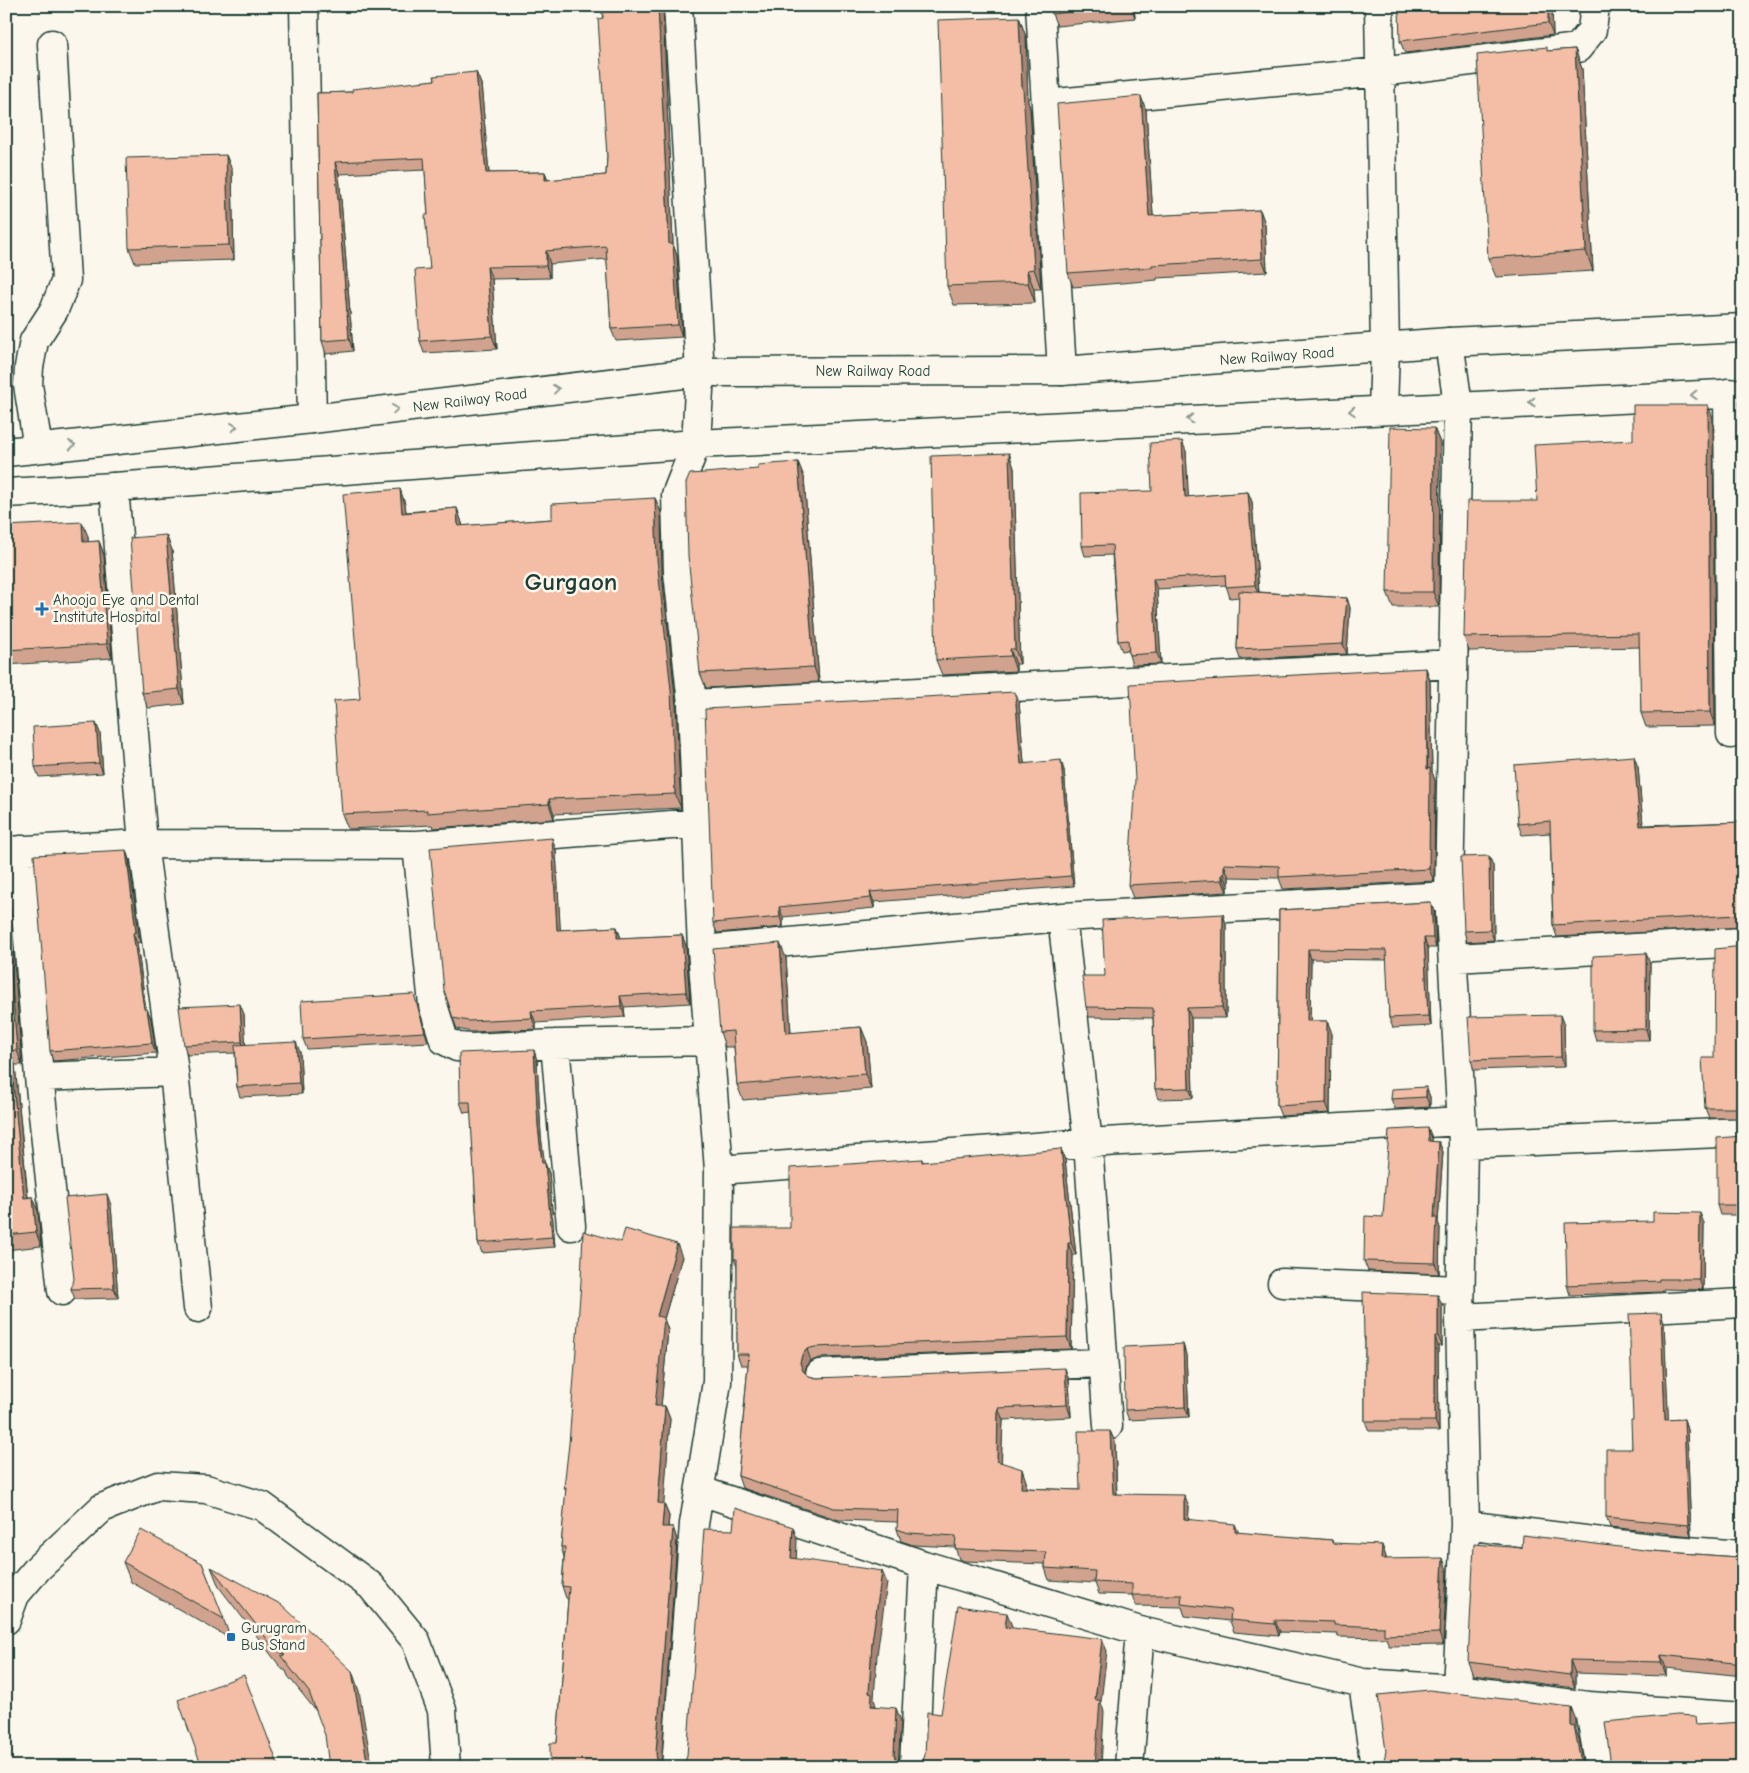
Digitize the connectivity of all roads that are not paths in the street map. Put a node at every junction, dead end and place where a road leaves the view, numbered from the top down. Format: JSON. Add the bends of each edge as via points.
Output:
{"nodes":[{"id":1,"x":304,"y":6,"type":"edge"},
{"id":2,"x":678,"y":6,"type":"edge"},
{"id":3,"x":1040,"y":6,"type":"edge"},
{"id":4,"x":1379,"y":6,"type":"edge"},
{"id":5,"x":1595,"y":6,"type":"edge"},
{"id":6,"x":52,"y":44,"type":"dead end"},
{"id":7,"x":1380,"y":72,"type":"junction"},
{"id":8,"x":1046,"y":104,"type":"junction"},
{"id":9,"x":1743,"y":328,"type":"edge"},
{"id":10,"x":1449,"y":342,"type":"junction"},
{"id":11,"x":1385,"y":349,"type":"junction"},
{"id":12,"x":1062,"y":371,"type":"junction"},
{"id":13,"x":700,"y":372,"type":"junction"},
{"id":14,"x":1735,"y":393,"type":"edge"},
{"id":15,"x":1458,"y":405,"type":"junction"},
{"id":16,"x":1383,"y":410,"type":"junction"},
{"id":17,"x":312,"y":419,"type":"junction"},
{"id":18,"x":696,"y":444,"type":"junction"},
{"id":19,"x":38,"y":448,"type":"junction"},
{"id":20,"x":6,"y":452,"type":"edge"},
{"id":21,"x":114,"y":487,"type":"junction"},
{"id":22,"x":6,"y":493,"type":"edge"},
{"id":23,"x":1452,"y":664,"type":"junction"},
{"id":24,"x":692,"y":704,"type":"junction"},
{"id":25,"x":1731,"y":734,"type":"dead end"},
{"id":26,"x":697,"y":822,"type":"junction"},
{"id":27,"x":143,"y":844,"type":"junction"},
{"id":28,"x":417,"y":845,"type":"junction"},
{"id":29,"x":14,"y":850,"type":"edge"},
{"id":30,"x":1449,"y":896,"type":"junction"},
{"id":31,"x":1062,"y":917,"type":"junction"},
{"id":32,"x":1743,"y":942,"type":"edge"},
{"id":33,"x":702,"y":950,"type":"junction"},
{"id":34,"x":1454,"y":958,"type":"junction"},
{"id":35,"x":710,"y":1042,"type":"junction"},
{"id":36,"x":555,"y":1044,"type":"junction"},
{"id":37,"x":174,"y":1072,"type":"junction"},
{"id":38,"x":39,"y":1078,"type":"junction"},
{"id":39,"x":1743,"y":1132,"type":"edge"},
{"id":40,"x":1462,"y":1133,"type":"junction"},
{"id":41,"x":1088,"y":1142,"type":"junction"},
{"id":42,"x":719,"y":1170,"type":"junction"},
{"id":43,"x":571,"y":1226,"type":"dead end"},
{"id":44,"x":1282,"y":1283,"type":"dead end"},
{"id":45,"x":1460,"y":1290,"type":"junction"},
{"id":46,"x":62,"y":1291,"type":"dead end"},
{"id":47,"x":1743,"y":1303,"type":"edge"},
{"id":48,"x":198,"y":1308,"type":"dead end"},
{"id":49,"x":1460,"y":1318,"type":"junction"},
{"id":50,"x":1102,"y":1363,"type":"junction"},
{"id":51,"x":820,"y":1374,"type":"dead end"},
{"id":52,"x":1108,"y":1426,"type":"dead end"},
{"id":53,"x":701,"y":1491,"type":"junction"},
{"id":54,"x":1465,"y":1525,"type":"junction"},
{"id":55,"x":1743,"y":1555,"type":"edge"},
{"id":56,"x":924,"y":1565,"type":"junction"},
{"id":57,"x":6,"y":1620,"type":"edge"},
{"id":58,"x":1140,"y":1631,"type":"junction"},
{"id":59,"x":1363,"y":1682,"type":"junction"},
{"id":60,"x":1457,"y":1689,"type":"junction"},
{"id":61,"x":1589,"y":1706,"type":"junction"},
{"id":62,"x":1743,"y":1717,"type":"edge"},
{"id":63,"x":446,"y":1767,"type":"edge"},
{"id":64,"x":676,"y":1767,"type":"edge"},
{"id":65,"x":914,"y":1767,"type":"edge"},
{"id":66,"x":1129,"y":1767,"type":"edge"},
{"id":67,"x":1374,"y":1767,"type":"edge"},
{"id":68,"x":1600,"y":1767,"type":"edge"}],
"edges":[{"from":1,"to":17,"type":"street"},
{"from":2,"to":13,"type":"street"},
{"from":3,"to":8,"type":"street"},
{"from":4,"to":7,"type":"street"},
{"from":5,"to":7,"type":"street","via":[[1592,30],[1578,48]]},
{"from":6,"to":19,"type":"street","via":[[66,280],[54,310],[34,341],[29,367],[28,385]]},
{"from":7,"to":8,"type":"street"},
{"from":7,"to":11,"type":"street"},
{"from":8,"to":12,"type":"street"},
{"from":9,"to":10,"type":"street","name":"New Railway Road"},
{"from":10,"to":11,"type":"street","name":"New Railway Road"},
{"from":10,"to":15,"type":"street"},
{"from":11,"to":12,"type":"street","name":"New Railway Road"},
{"from":11,"to":16,"type":"street"},
{"from":12,"to":13,"type":"street","name":"New Railway Road"},
{"from":17,"to":13,"type":"street","name":"New Railway Road","one_way":true},
{"from":13,"to":18,"type":"street"},
{"from":14,"to":15,"type":"street","one_way":true},
{"from":14,"to":25,"type":"street"},
{"from":15,"to":16,"type":"street"},
{"from":15,"to":23,"type":"street"},
{"from":16,"to":18,"type":"street","one_way":true},
{"from":19,"to":17,"type":"street","name":"New Railway Road","one_way":true},
{"from":18,"to":21,"type":"street"},
{"from":18,"to":24,"type":"street","via":[[676,495],[678,572]]},
{"from":19,"to":20,"type":"street","name":"New Railway Road"},
{"from":21,"to":22,"type":"street"},
{"from":21,"to":27,"type":"street"},
{"from":23,"to":24,"type":"street"},
{"from":23,"to":30,"type":"street"},
{"from":24,"to":26,"type":"street"},
{"from":26,"to":28,"type":"street"},
{"from":26,"to":33,"type":"street"},
{"from":27,"to":28,"type":"street"},
{"from":27,"to":29,"type":"street"},
{"from":27,"to":37,"type":"street"},
{"from":28,"to":36,"type":"street","via":[[433,1005],[444,1040],[457,1047],[472,1048]]},
{"from":29,"to":38,"type":"street"},
{"from":30,"to":31,"type":"street"},
{"from":30,"to":34,"type":"street"},
{"from":31,"to":33,"type":"street"},
{"from":31,"to":41,"type":"street"},
{"from":32,"to":34,"type":"street"},
{"from":33,"to":35,"type":"street"},
{"from":34,"to":40,"type":"street"},
{"from":35,"to":36,"type":"street"},
{"from":35,"to":42,"type":"street"},
{"from":36,"to":43,"type":"street"},
{"from":37,"to":38,"type":"street"},
{"from":37,"to":48,"type":"street"},
{"from":38,"to":46,"type":"street"},
{"from":39,"to":40,"type":"street"},
{"from":40,"to":41,"type":"street"},
{"from":40,"to":45,"type":"street"},
{"from":41,"to":42,"type":"street"},
{"from":41,"to":50,"type":"street"},
{"from":42,"to":53,"type":"street","via":[[717,1382]]},
{"from":44,"to":45,"type":"street"},
{"from":45,"to":49,"type":"street"},
{"from":47,"to":49,"type":"street"},
{"from":49,"to":54,"type":"street"},
{"from":50,"to":51,"type":"street"},
{"from":50,"to":52,"type":"street"},
{"from":53,"to":56,"type":"street"},
{"from":53,"to":64,"type":"street","via":[[694,1524]]},
{"from":54,"to":55,"type":"street","via":[[1659,1549]]},
{"from":54,"to":60,"type":"street"},
{"from":56,"to":58,"type":"street"},
{"from":56,"to":65,"type":"street"},
{"from":57,"to":63,"type":"street","via":[[15,1595],[38,1568],[102,1508],[158,1486],[206,1489],[262,1506],[371,1586],[416,1641],[442,1710]]},
{"from":58,"to":59,"type":"street"},
{"from":58,"to":66,"type":"street"},
{"from":59,"to":60,"type":"street"},
{"from":59,"to":67,"type":"street"},
{"from":60,"to":61,"type":"street"},
{"from":61,"to":62,"type":"street"},
{"from":61,"to":68,"type":"street"}]}
